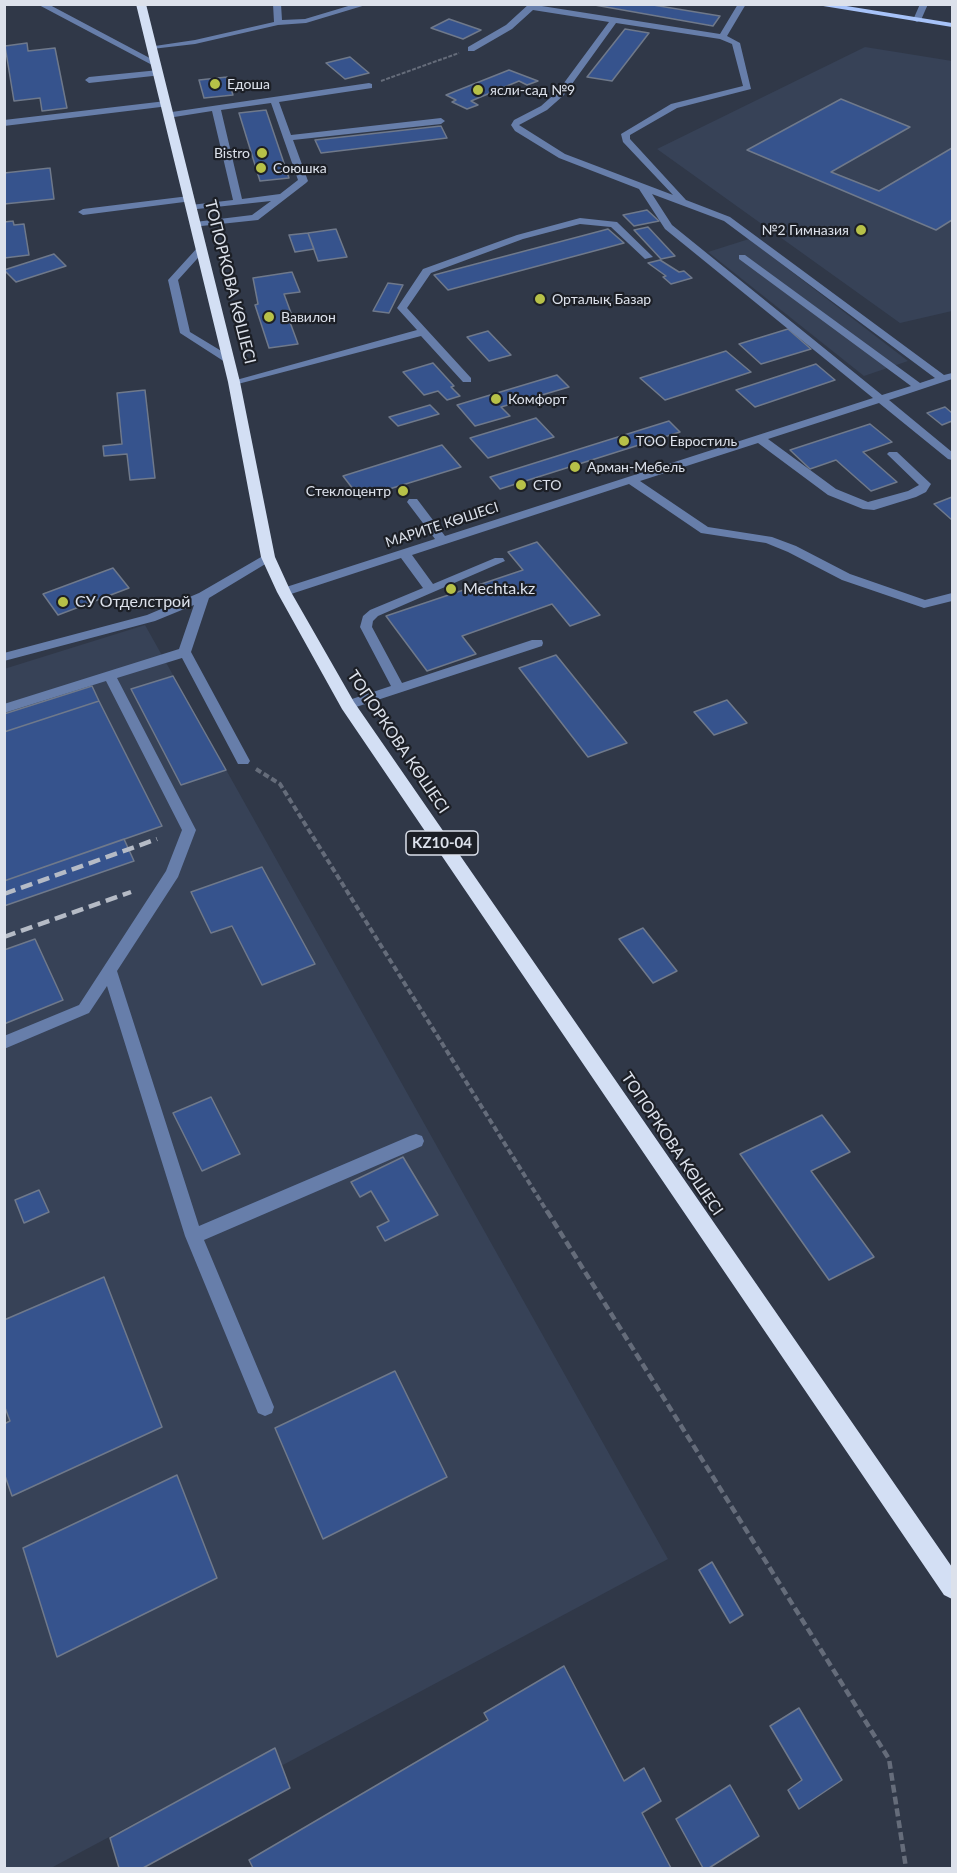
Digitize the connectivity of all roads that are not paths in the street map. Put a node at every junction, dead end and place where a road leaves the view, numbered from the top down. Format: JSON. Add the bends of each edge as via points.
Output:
{"nodes":[{"id":1,"x":41,"y":4,"type":"edge"},
{"id":2,"x":141,"y":4,"type":"edge"},
{"id":3,"x":277,"y":4,"type":"edge"},
{"id":4,"x":364,"y":4,"type":"edge"},
{"id":5,"x":742,"y":4,"type":"edge"},
{"id":6,"x":815,"y":4,"type":"edge"},
{"id":7,"x":924,"y":4,"type":"edge"},
{"id":8,"x":532,"y":6,"type":"edge"},
{"id":9,"x":614,"y":20,"type":"junction"},
{"id":10,"x":917,"y":20,"type":"junction"},
{"id":11,"x":278,"y":23,"type":"junction"},
{"id":12,"x":952,"y":25,"type":"edge"},
{"id":13,"x":722,"y":37,"type":"junction"},
{"id":14,"x":471,"y":49,"type":"road end"},
{"id":15,"x":156,"y":61,"type":"junction"},
{"id":16,"x":89,"y":80,"type":"dead end"},
{"id":17,"x":369,"y":86,"type":"road end"},
{"id":18,"x":274,"y":100,"type":"junction"},
{"id":19,"x":216,"y":108,"type":"junction"},
{"id":20,"x":167,"y":110,"type":"junction"},
{"id":21,"x":441,"y":121,"type":"dead end"},
{"id":22,"x":4,"y":123,"type":"edge"},
{"id":23,"x":288,"y":138,"type":"junction"},
{"id":24,"x":643,"y":187,"type":"junction"},
{"id":25,"x":282,"y":197,"type":"junction"},
{"id":26,"x":684,"y":201,"type":"junction"},
{"id":27,"x":238,"y":203,"type":"junction"},
{"id":28,"x":192,"y":211,"type":"junction"},
{"id":29,"x":83,"y":212,"type":"dead end"},
{"id":30,"x":201,"y":249,"type":"junction"},
{"id":31,"x":648,"y":257,"type":"dead end"},
{"id":32,"x":742,"y":257,"type":"dead end"},
{"id":33,"x":423,"y":332,"type":"junction"},
{"id":34,"x":229,"y":360,"type":"junction"},
{"id":35,"x":948,"y":378,"type":"edge"},
{"id":36,"x":467,"y":380,"type":"dead end"},
{"id":37,"x":234,"y":382,"type":"junction"},
{"id":38,"x":919,"y":387,"type":"junction"},
{"id":39,"x":883,"y":399,"type":"junction"},
{"id":40,"x":760,"y":439,"type":"junction"},
{"id":41,"x":893,"y":454,"type":"dead end"},
{"id":42,"x":952,"y":457,"type":"edge"},
{"id":43,"x":631,"y":480,"type":"junction"},
{"id":44,"x":413,"y":502,"type":"dead end"},
{"id":45,"x":442,"y":540,"type":"junction"},
{"id":46,"x":404,"y":553,"type":"junction"},
{"id":47,"x":268,"y":557,"type":"junction"},
{"id":48,"x":499,"y":561,"type":"dead end"},
{"id":49,"x":430,"y":589,"type":"junction"},
{"id":50,"x":284,"y":592,"type":"junction"},
{"id":51,"x":203,"y":596,"type":"junction"},
{"id":52,"x":952,"y":597,"type":"edge"},
{"id":53,"x":537,"y":643,"type":"dead end"},
{"id":54,"x":185,"y":652,"type":"junction"},
{"id":55,"x":4,"y":657,"type":"edge"},
{"id":56,"x":110,"y":676,"type":"junction"},
{"id":57,"x":398,"y":688,"type":"junction"},
{"id":58,"x":348,"y":705,"type":"junction"},
{"id":59,"x":4,"y":709,"type":"edge"},
{"id":60,"x":243,"y":761,"type":"road end"},
{"id":61,"x":110,"y":970,"type":"junction"},
{"id":62,"x":4,"y":1043,"type":"edge"},
{"id":63,"x":416,"y":1141,"type":"dead end"},
{"id":64,"x":194,"y":1236,"type":"junction"},
{"id":65,"x":265,"y":1407,"type":"dead end"},
{"id":66,"x":952,"y":1587,"type":"edge"}],
"edges":[{"from":1,"to":15,"type":"street"},
{"from":2,"to":15,"type":"highway","name":"ТОПОРКОВА КӨШЕСІ","number":"KZ10-04"},
{"from":3,"to":11,"type":"street"},
{"from":4,"to":11,"type":"street","via":[[306,21]]},
{"from":5,"to":13,"type":"street"},
{"from":6,"to":10,"type":"main road"},
{"from":7,"to":10,"type":"street"},
{"from":8,"to":9,"type":"street"},
{"from":8,"to":14,"type":"street","via":[[509,27]]},
{"from":9,"to":13,"type":"street"},
{"from":9,"to":24,"type":"street","via":[[561,93],[515,125],[562,156]]},
{"from":10,"to":12,"type":"main road"},
{"from":11,"to":15,"type":"street","via":[[195,42]]},
{"from":13,"to":26,"type":"street","via":[[736,43],[748,87],[674,106],[625,134],[626,140]]},
{"from":15,"to":16,"type":"street"},
{"from":15,"to":20,"type":"highway","name":"ТОПОРКОВА КӨШЕСІ","number":"KZ10-04"},
{"from":17,"to":18,"type":"street"},
{"from":18,"to":19,"type":"street"},
{"from":18,"to":23,"type":"street"},
{"from":19,"to":20,"type":"street"},
{"from":19,"to":27,"type":"street"},
{"from":20,"to":22,"type":"street"},
{"from":20,"to":28,"type":"highway","name":"ТОПОРКОВА КӨШЕСІ","number":"KZ10-04"},
{"from":21,"to":23,"type":"street"},
{"from":23,"to":25,"type":"street","via":[[303,181]]},
{"from":24,"to":26,"type":"street"},
{"from":24,"to":39,"type":"street","via":[[668,227]]},
{"from":25,"to":27,"type":"street"},
{"from":25,"to":28,"type":"street","via":[[255,218]]},
{"from":26,"to":35,"type":"street","via":[[742,228]]},
{"from":27,"to":28,"type":"street"},
{"from":28,"to":29,"type":"street"},
{"from":28,"to":30,"type":"highway","name":"ТОПОРКОВА КӨШЕСІ","number":"KZ10-04"},
{"from":30,"to":34,"type":"highway","name":"ТОПОРКОВА КӨШЕСІ","number":"KZ10-04"},
{"from":30,"to":34,"type":"street","via":[[173,280],[185,333]]},
{"from":31,"to":33,"type":"street","via":[[614,224],[580,221],[520,237],[427,271],[402,308]]},
{"from":32,"to":38,"type":"street"},
{"from":33,"to":36,"type":"street"},
{"from":33,"to":37,"type":"street"},
{"from":34,"to":37,"type":"highway","name":"ТОПОРКОВА КӨШЕСІ","number":"KZ10-04"},
{"from":35,"to":38,"type":"street","name":"МАРИТЕ КӨШЕСІ"},
{"from":37,"to":47,"type":"highway","name":"ТОПОРКОВА КӨШЕСІ","number":"KZ10-04"},
{"from":38,"to":39,"type":"street","name":"МАРИТЕ КӨШЕСІ"},
{"from":39,"to":40,"type":"street","name":"МАРИТЕ КӨШЕСІ"},
{"from":39,"to":42,"type":"street"},
{"from":40,"to":41,"type":"street","via":[[832,492],[867,506],[912,494],[926,484]]},
{"from":40,"to":43,"type":"street","name":"МАРИТЕ КӨШЕСІ"},
{"from":43,"to":45,"type":"street","name":"МАРИТЕ КӨШЕСІ"},
{"from":43,"to":52,"type":"street","via":[[705,530],[768,540],[846,578],[924,604]]},
{"from":44,"to":45,"type":"street"},
{"from":45,"to":46,"type":"street","name":"МАРИТЕ КӨШЕСІ"},
{"from":46,"to":49,"type":"street"},
{"from":46,"to":50,"type":"street","name":"МАРИТЕ КӨШЕСІ"},
{"from":47,"to":50,"type":"highway","name":"ТОПОРКОВА КӨШЕСІ","number":"KZ10-04"},
{"from":47,"to":51,"type":"street"},
{"from":48,"to":49,"type":"street"},
{"from":49,"to":57,"type":"street","via":[[374,613],[367,620],[366,627]]},
{"from":50,"to":58,"type":"highway","name":"ТОПОРКОВА КӨШЕСІ","number":"KZ10-04"},
{"from":51,"to":54,"type":"street"},
{"from":51,"to":55,"type":"street","via":[[151,618]]},
{"from":53,"to":57,"type":"street"},
{"from":54,"to":56,"type":"street"},
{"from":54,"to":60,"type":"street"},
{"from":56,"to":59,"type":"street"},
{"from":56,"to":61,"type":"street","via":[[189,830],[173,873]]},
{"from":57,"to":58,"type":"street"},
{"from":58,"to":66,"type":"highway","name":"ТОПОРКОВА КӨШЕСІ","number":"KZ10-04"},
{"from":61,"to":62,"type":"street","via":[[84,1009]]},
{"from":61,"to":64,"type":"street"},
{"from":63,"to":64,"type":"street"},
{"from":64,"to":65,"type":"street"}]}
